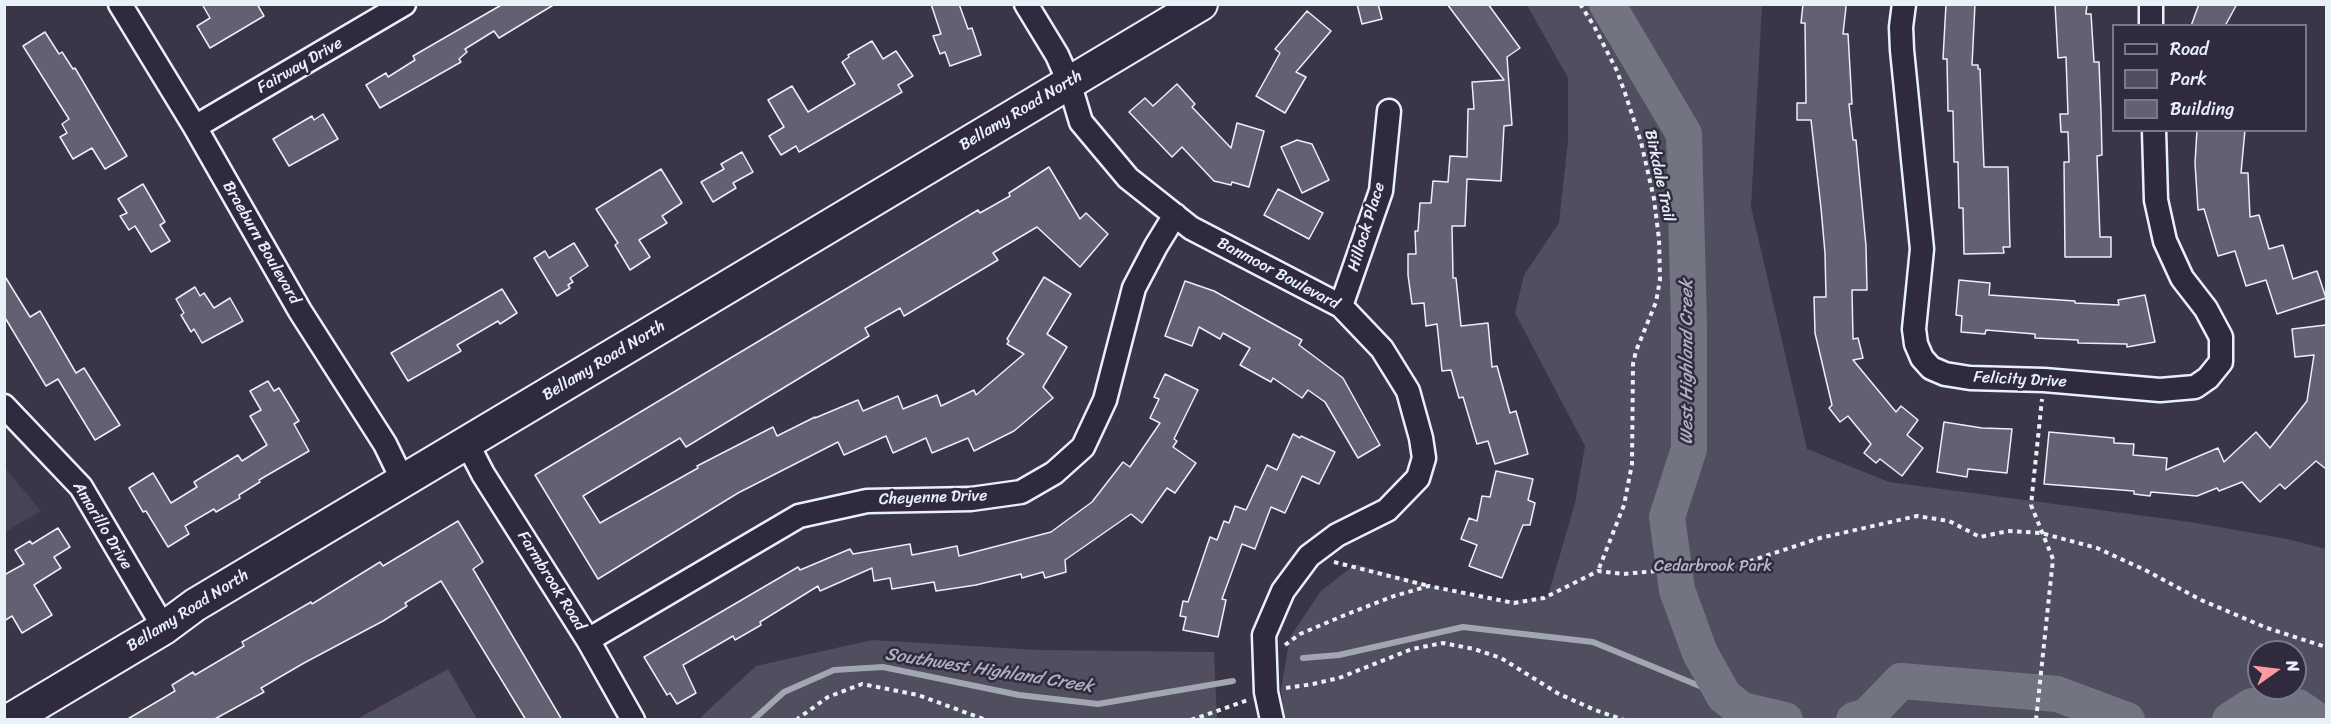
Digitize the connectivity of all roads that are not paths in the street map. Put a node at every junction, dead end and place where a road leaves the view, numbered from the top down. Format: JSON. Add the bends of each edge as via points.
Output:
{"nodes":[{"id":1,"x":120,"y":4,"type":"edge"},
{"id":2,"x":405,"y":4,"type":"edge"},
{"id":3,"x":1026,"y":4,"type":"edge"},
{"id":4,"x":1201,"y":4,"type":"edge"},
{"id":5,"x":1904,"y":4,"type":"edge"},
{"id":6,"x":2151,"y":4,"type":"edge"},
{"id":7,"x":2151,"y":24,"type":"edge"},
{"id":8,"x":1069,"y":82,"type":"junction"},
{"id":9,"x":1389,"y":111,"type":"dead end"},
{"id":10,"x":195,"y":127,"type":"junction"},
{"id":11,"x":2154,"y":132,"type":"edge"},
{"id":12,"x":1175,"y":215,"type":"junction"},
{"id":13,"x":1341,"y":306,"type":"junction"},
{"id":14,"x":4,"y":406,"type":"edge"},
{"id":15,"x":467,"y":443,"type":"junction"},
{"id":16,"x":403,"y":481,"type":"junction"},
{"id":17,"x":164,"y":628,"type":"junction"},
{"id":18,"x":588,"y":640,"type":"junction"},
{"id":19,"x":10,"y":720,"type":"edge"},
{"id":20,"x":633,"y":720,"type":"edge"},
{"id":21,"x":1272,"y":720,"type":"edge"}],
"edges":[{"from":1,"to":10,"type":"street","name":"Braeburn Boulevard"},
{"from":2,"to":10,"type":"street","name":"Fairway Drive"},
{"from":3,"to":8,"type":"street","name":"Banmoor Boulevard"},
{"from":4,"to":8,"type":"street","name":"Bellamy Road North"},
{"from":5,"to":11,"type":"street","name":"Felicity Drive","via":[[1902,50],[1922,249],[1914,329],[1922,358],[1932,368],[1970,378],[2160,390],[2195,387],[2208,378],[2221,362],[2221,337],[2182,278],[2165,241],[2156,200]]},
{"from":6,"to":7,"type":"street"},
{"from":8,"to":12,"type":"street","name":"Banmoor Boulevard","via":[[1082,122],[1128,178]]},
{"from":8,"to":15,"type":"street","name":"Bellamy Road North"},
{"from":9,"to":13,"type":"street","name":"Hillock Place","via":[[1381,191]]},
{"from":10,"to":16,"type":"street","name":"Braeburn Boulevard","via":[[300,311],[385,444]]},
{"from":12,"to":13,"type":"street","name":"Banmoor Boulevard","via":[[1191,228]]},
{"from":12,"to":18,"type":"street","name":"Cheyenne Drive","via":[[1134,288],[1106,400],[1083,447],[1054,473],[1021,492],[972,500],[867,501],[799,516]]},
{"from":13,"to":21,"type":"street","name":"Banmoor Boulevard","via":[[1382,349],[1408,391],[1424,458],[1418,478],[1387,510],[1336,535],[1309,556],[1283,591],[1264,635],[1266,692]]},
{"from":14,"to":17,"type":"street","name":"Amarillo Drive","via":[[81,487]]},
{"from":15,"to":16,"type":"street","name":"Bellamy Road North"},
{"from":15,"to":18,"type":"street","name":"Farmbrook Road"},
{"from":16,"to":17,"type":"street","name":"Bellamy Road North","via":[[195,605]]},
{"from":17,"to":19,"type":"street","name":"Bellamy Road North"},
{"from":18,"to":20,"type":"street","name":"Farmbrook Road"}]}
